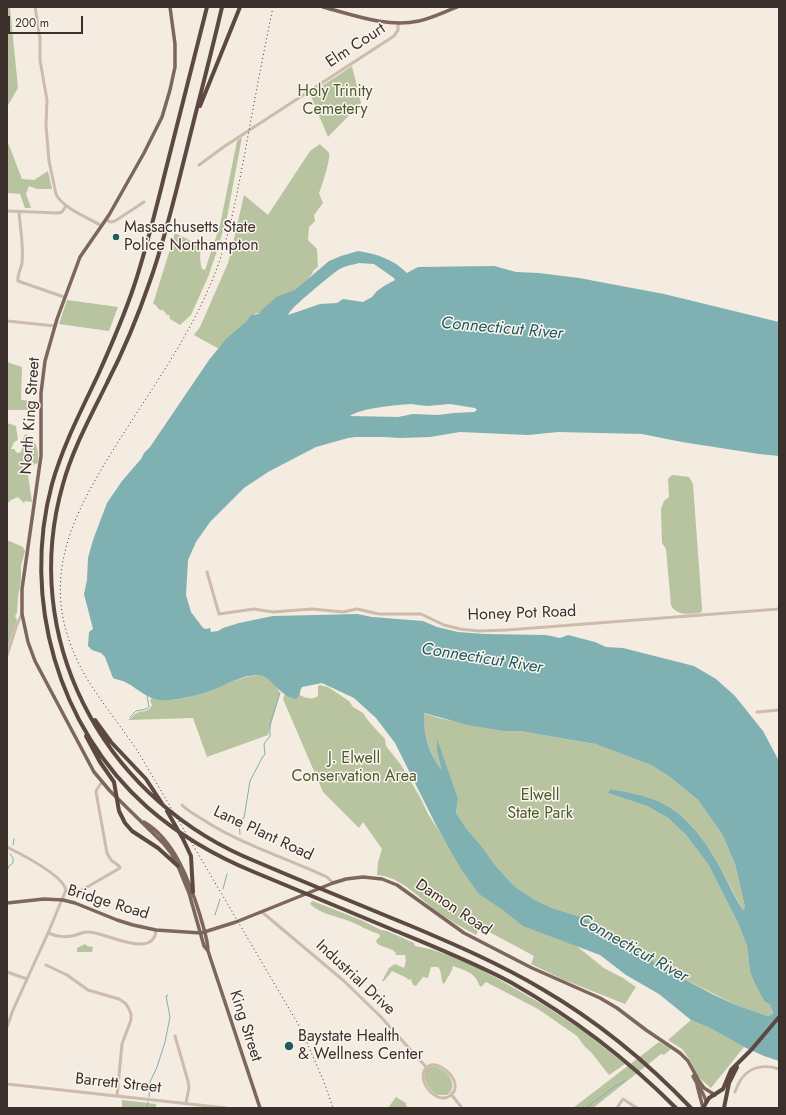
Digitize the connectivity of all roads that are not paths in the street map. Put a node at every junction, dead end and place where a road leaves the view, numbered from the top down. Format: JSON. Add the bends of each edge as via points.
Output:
{"nodes":[{"id":1,"x":35,"y":7,"type":"edge"},
{"id":2,"x":170,"y":7,"type":"edge"},
{"id":3,"x":207,"y":7,"type":"edge"},
{"id":4,"x":222,"y":7,"type":"edge"},
{"id":5,"x":240,"y":7,"type":"edge"},
{"id":6,"x":323,"y":7,"type":"edge"},
{"id":7,"x":457,"y":7,"type":"edge"},
{"id":8,"x":398,"y":23,"type":"junction"},
{"id":9,"x":191,"y":132,"type":"junction"},
{"id":10,"x":199,"y":165,"type":"dead end"},
{"id":11,"x":144,"y":202,"type":"dead end"},
{"id":12,"x":66,"y":206,"type":"junction"},
{"id":13,"x":7,"y":211,"type":"edge"},
{"id":14,"x":19,"y":212,"type":"junction"},
{"id":15,"x":106,"y":220,"type":"junction"},
{"id":16,"x":102,"y":226,"type":"junction"},
{"id":17,"x":64,"y":297,"type":"junction"},
{"id":18,"x":7,"y":321,"type":"edge"},
{"id":19,"x":55,"y":326,"type":"junction"},
{"id":20,"x":207,"y":572,"type":"dead end"},
{"id":21,"x":779,"y":609,"type":"edge"},
{"id":22,"x":22,"y":614,"type":"junction"},
{"id":23,"x":7,"y":655,"type":"edge"},
{"id":24,"x":68,"y":665,"type":"junction"},
{"id":25,"x":779,"y":710,"type":"edge"},
{"id":26,"x":757,"y":712,"type":"dead end"},
{"id":27,"x":76,"y":713,"type":"junction"},
{"id":28,"x":102,"y":782,"type":"junction"},
{"id":29,"x":182,"y":804,"type":"dead end"},
{"id":30,"x":141,"y":821,"type":"junction"},
{"id":31,"x":7,"y":848,"type":"edge"},
{"id":32,"x":178,"y":866,"type":"junction"},
{"id":33,"x":333,"y":883,"type":"junction"},
{"id":34,"x":66,"y":892,"type":"junction"},
{"id":35,"x":193,"y":892,"type":"junction"},
{"id":36,"x":63,"y":900,"type":"junction"},
{"id":37,"x":7,"y":904,"type":"edge"},
{"id":38,"x":262,"y":912,"type":"junction"},
{"id":39,"x":156,"y":930,"type":"junction"},
{"id":40,"x":203,"y":933,"type":"junction"},
{"id":41,"x":48,"y":934,"type":"junction"},
{"id":42,"x":46,"y":965,"type":"dead end"},
{"id":43,"x":7,"y":972,"type":"edge"},
{"id":44,"x":27,"y":979,"type":"junction"},
{"id":45,"x":779,"y":1017,"type":"edge"},
{"id":46,"x":7,"y":1027,"type":"edge"},
{"id":47,"x":175,"y":1036,"type":"dead end"},
{"id":48,"x":738,"y":1065,"type":"junction"},
{"id":49,"x":426,"y":1067,"type":"junction"},
{"id":50,"x":691,"y":1069,"type":"junction"},
{"id":51,"x":779,"y":1069,"type":"edge"},
{"id":52,"x":696,"y":1082,"type":"junction"},
{"id":53,"x":7,"y":1084,"type":"edge"},
{"id":54,"x":735,"y":1092,"type":"dead end"},
{"id":55,"x":451,"y":1094,"type":"junction"},
{"id":56,"x":714,"y":1095,"type":"junction"},
{"id":57,"x":117,"y":1096,"type":"junction"},
{"id":58,"x":706,"y":1102,"type":"junction"},
{"id":59,"x":725,"y":1102,"type":"junction"},
{"id":60,"x":186,"y":1104,"type":"junction"},
{"id":61,"x":226,"y":1108,"type":"edge"},
{"id":62,"x":260,"y":1108,"type":"edge"},
{"id":63,"x":462,"y":1108,"type":"edge"},
{"id":64,"x":617,"y":1108,"type":"edge"},
{"id":65,"x":637,"y":1108,"type":"edge"},
{"id":66,"x":676,"y":1108,"type":"edge"},
{"id":67,"x":690,"y":1108,"type":"edge"},
{"id":68,"x":703,"y":1108,"type":"edge"},
{"id":69,"x":707,"y":1108,"type":"edge"},
{"id":70,"x":724,"y":1108,"type":"edge"}],
"edges":[{"from":1,"to":12,"type":"street","via":[[47,100],[46,132],[49,161],[57,196]]},
{"from":2,"to":15,"type":"main road","name":"North King Street","via":[[176,55],[166,104],[156,130]]},
{"from":3,"to":27,"type":"highway","via":[[154,219],[137,276],[109,349],[63,449],[46,510],[42,565],[45,614],[59,672]]},
{"from":4,"to":9,"type":"highway"},
{"from":5,"to":9,"type":"highway"},
{"from":6,"to":8,"type":"main road","via":[[381,22]]},
{"from":7,"to":8,"type":"main road","via":[[425,20]]},
{"from":8,"to":10,"type":"street","name":"Elm Court","via":[[398,32],[394,36],[224,146]]},
{"from":9,"to":24,"type":"highway","via":[[167,226],[146,292],[118,360],[76,447],[59,498],[53,540],[52,581],[57,623]]},
{"from":11,"to":15,"type":"street","via":[[115,221]]},
{"from":12,"to":14,"type":"street","via":[[58,213]]},
{"from":12,"to":16,"type":"street"},
{"from":13,"to":14,"type":"street"},
{"from":14,"to":17,"type":"street","via":[[22,263],[18,281]]},
{"from":15,"to":16,"type":"main road","name":"North King Street"},
{"from":16,"to":17,"type":"main road","name":"North King Street","via":[[80,257]]},
{"from":17,"to":19,"type":"main road","name":"North King Street"},
{"from":18,"to":19,"type":"street"},
{"from":19,"to":22,"type":"main road","name":"North King Street","via":[[42,377],[41,456],[22,589]]},
{"from":20,"to":21,"type":"street","name":"Honey Pot Road","via":[[220,614],[254,609],[273,612],[312,609],[343,612],[357,609],[379,614],[422,614],[444,626],[472,630],[507,630]]},
{"from":22,"to":23,"type":"street"},
{"from":22,"to":28,"type":"main road","name":"North King Street","via":[[35,661],[84,755]]},
{"from":24,"to":35,"type":"highway","via":[[94,720],[149,782],[183,839],[192,862]]},
{"from":24,"to":67,"type":"highway","via":[[81,699],[100,734],[121,763],[148,793],[199,833],[235,853],[463,948],[514,973],[582,1015],[650,1068]]},
{"from":25,"to":26,"type":"street"},
{"from":27,"to":32,"type":"highway","via":[[89,743],[116,786],[123,821]]},
{"from":27,"to":66,"type":"highway","via":[[113,770],[137,797],[164,821],[201,846],[226,860],[508,981],[574,1022],[628,1063]]},
{"from":28,"to":30,"type":"main road","name":"North King Street"},
{"from":28,"to":34,"type":"street","via":[[96,795],[107,853],[120,868],[82,890]]},
{"from":29,"to":33,"type":"street","name":"Lane Plant Road","via":[[224,832],[328,877]]},
{"from":30,"to":32,"type":"main road","name":"North King Street","via":[[166,846]]},
{"from":30,"to":35,"type":"main road","name":"North King Street","via":[[148,824],[173,851]]},
{"from":31,"to":34,"type":"street","via":[[40,865],[66,887]]},
{"from":32,"to":40,"type":"main road","name":"North King Street"},
{"from":33,"to":38,"type":"main road","name":"Damon Road"},
{"from":33,"to":50,"type":"main road","name":"Damon Road","via":[[363,877],[397,885],[462,931],[529,967],[598,996],[680,1053],[688,1061]]},
{"from":34,"to":36,"type":"street"},
{"from":35,"to":40,"type":"main road","name":"North King Street"},
{"from":36,"to":37,"type":"main road","name":"Bridge Road","via":[[44,899]]},
{"from":36,"to":39,"type":"main road","name":"Bridge Road","via":[[117,920]]},
{"from":36,"to":41,"type":"street"},
{"from":38,"to":40,"type":"main road","name":"Damon Road"},
{"from":38,"to":49,"type":"street","name":"Industrial Drive","via":[[343,980]]},
{"from":39,"to":40,"type":"main road","name":"Bridge Road"},
{"from":39,"to":41,"type":"street","via":[[153,938],[143,944],[129,943],[89,932],[64,938]]},
{"from":40,"to":62,"type":"main road","name":"King Street","via":[[204,946],[208,951]]},
{"from":41,"to":44,"type":"street"},
{"from":42,"to":57,"type":"street","via":[[67,975],[88,990],[121,1000],[128,1007],[131,1020],[122,1044]]},
{"from":43,"to":44,"type":"street"},
{"from":44,"to":46,"type":"street"},
{"from":45,"to":48,"type":"highway"},
{"from":47,"to":60,"type":"street","via":[[188,1081]]},
{"from":48,"to":56,"type":"highway","via":[[729,1073],[722,1090]]},
{"from":48,"to":59,"type":"highway","via":[[730,1080]]},
{"from":49,"to":55,"type":"street","via":[[439,1065],[453,1078],[455,1086]]},
{"from":49,"to":55,"type":"street","via":[[423,1078],[433,1095],[442,1098]]},
{"from":50,"to":52,"type":"main road","name":"Damon Road"},
{"from":50,"to":56,"type":"main road","name":"Damon Road","via":[[704,1088]]},
{"from":51,"to":54,"type":"street","via":[[763,1066],[749,1071],[738,1083]]},
{"from":52,"to":58,"type":"main road","name":"Damon Road","via":[[704,1092]]},
{"from":52,"to":68,"type":"main road","name":"Damon Road"},
{"from":53,"to":57,"type":"street","name":"Barrett Street"},
{"from":55,"to":63,"type":"street"},
{"from":56,"to":58,"type":"highway"},
{"from":56,"to":59,"type":"highway"},
{"from":57,"to":60,"type":"street","name":"Barrett Street"},
{"from":58,"to":68,"type":"highway"},
{"from":58,"to":69,"type":"highway"},
{"from":59,"to":70,"type":"highway"},
{"from":60,"to":61,"type":"street","name":"Barrett Street"},
{"from":64,"to":65,"type":"street","via":[[623,1099]]}]}
